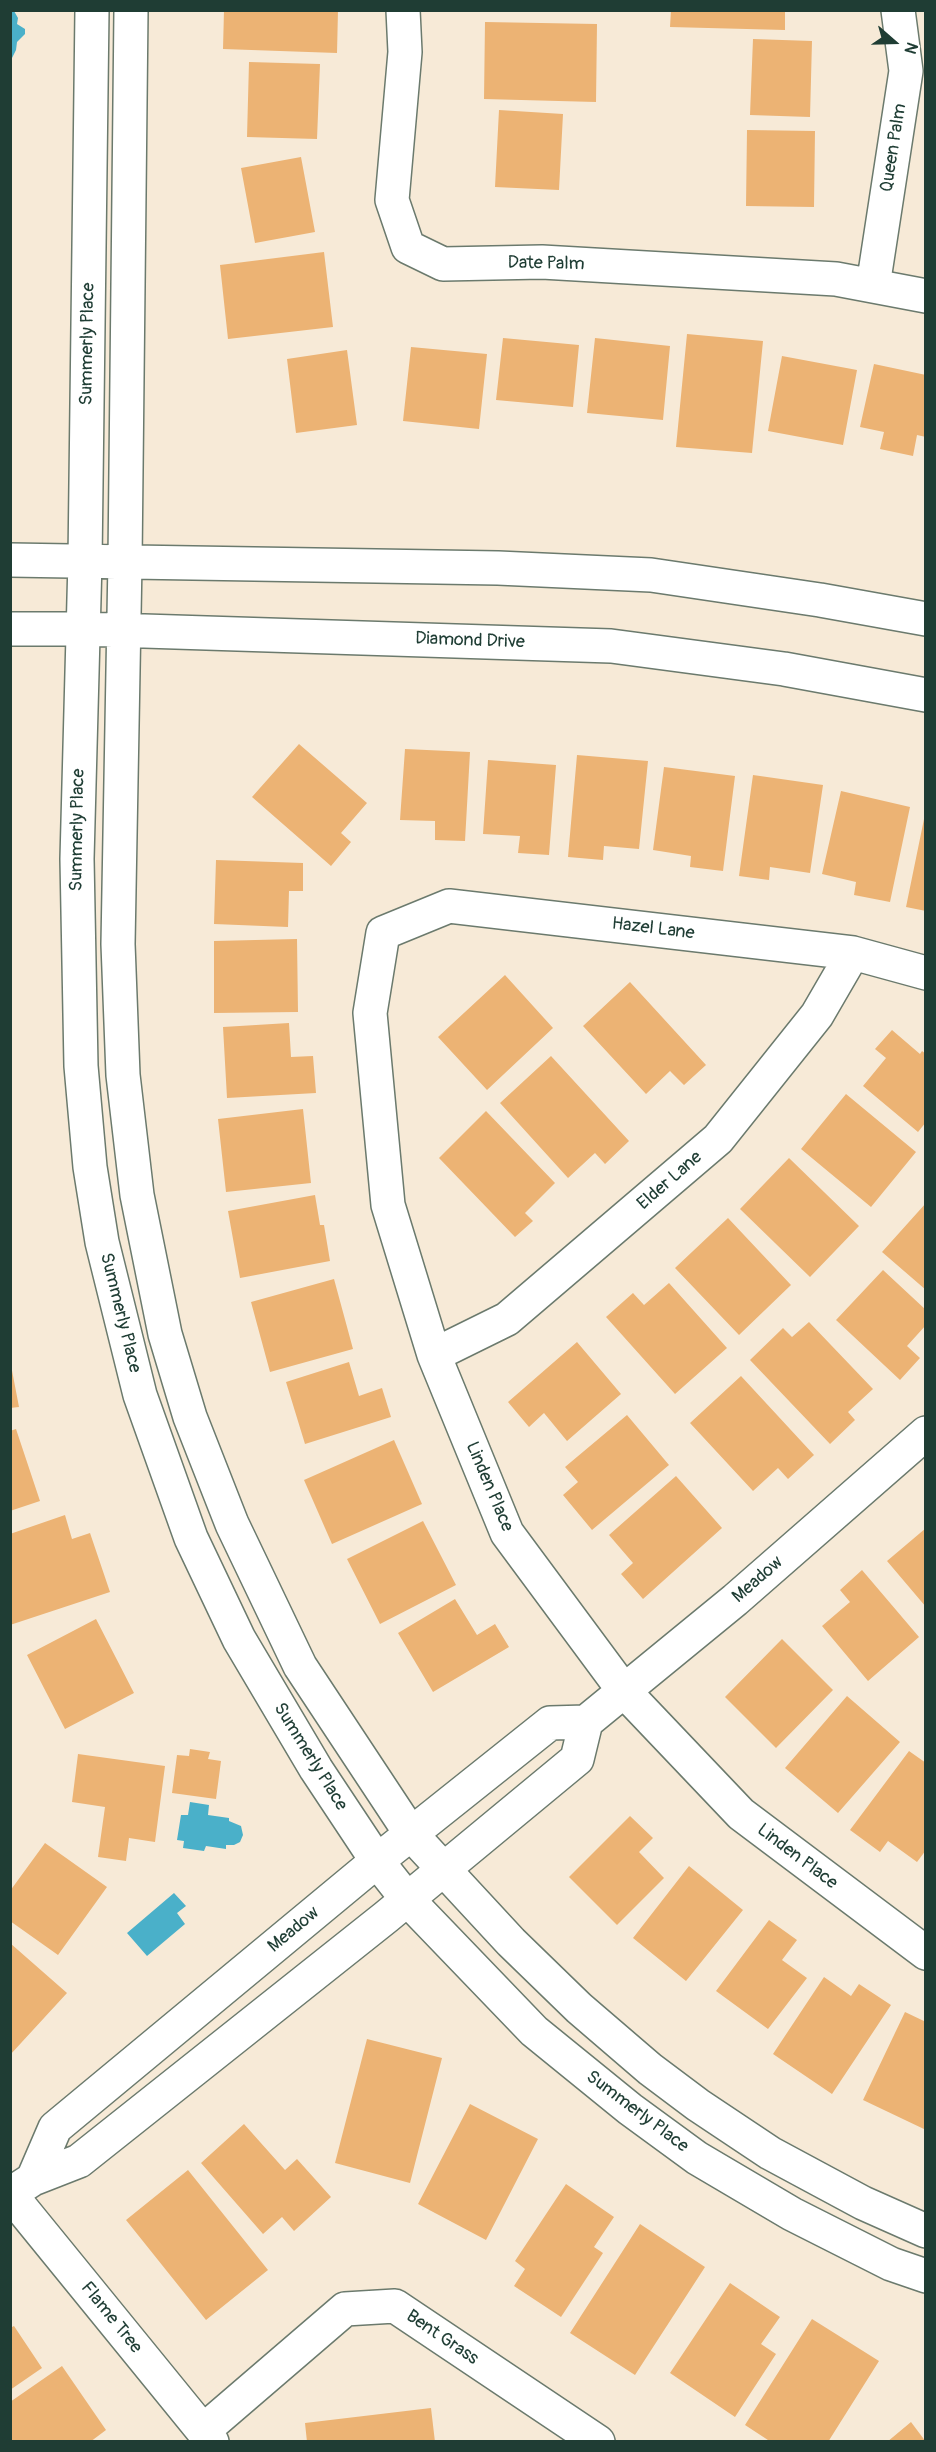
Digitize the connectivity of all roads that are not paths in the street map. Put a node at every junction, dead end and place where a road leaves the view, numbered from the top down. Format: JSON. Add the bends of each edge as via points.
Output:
{"nodes":[{"id":1,"x":92,"y":10,"type":"edge"},
{"id":2,"x":131,"y":10,"type":"edge"},
{"id":3,"x":403,"y":10,"type":"edge"},
{"id":4,"x":898,"y":10,"type":"edge"},
{"id":5,"x":873,"y":286,"type":"junction"},
{"id":6,"x":926,"y":296,"type":"edge"},
{"id":7,"x":10,"y":560,"type":"edge"},
{"id":8,"x":85,"y":561,"type":"junction"},
{"id":9,"x":125,"y":561,"type":"junction"},
{"id":10,"x":926,"y":619,"type":"edge"},
{"id":11,"x":10,"y":629,"type":"edge"},
{"id":12,"x":82,"y":629,"type":"junction"},
{"id":13,"x":123,"y":632,"type":"junction"},
{"id":14,"x":926,"y":694,"type":"edge"},
{"id":15,"x":383,"y":933,"type":"joint"},
{"id":16,"x":853,"y":952,"type":"junction"},
{"id":17,"x":926,"y":973,"type":"edge"},
{"id":18,"x":434,"y":1355,"type":"junction"},
{"id":19,"x":926,"y":1434,"type":"edge"},
{"id":20,"x":624,"y":1691,"type":"junction"},
{"id":21,"x":586,"y":1722,"type":"junction"},
{"id":22,"x":411,"y":1834,"type":"junction"},
{"id":23,"x":377,"y":1862,"type":"junction"},
{"id":24,"x":443,"y":1869,"type":"junction"},
{"id":25,"x":407,"y":1899,"type":"junction"},
{"id":26,"x":926,"y":1953,"type":"edge"},
{"id":27,"x":18,"y":2189,"type":"edge"},
{"id":28,"x":926,"y":2231,"type":"edge"},
{"id":29,"x":926,"y":2276,"type":"edge"},
{"id":30,"x":207,"y":2436,"type":"edge"},
{"id":31,"x":598,"y":2442,"type":"edge"}],
"edges":[{"from":1,"to":8,"type":"street","name":"Summerly Place"},
{"from":2,"to":9,"type":"street"},
{"from":3,"to":5,"type":"street","name":"Date Palm","via":[[405,52],[392,201],[408,247],[443,264],[542,262],[836,279]]},
{"from":4,"to":5,"type":"street","name":"Queen Palm","via":[[906,70]]},
{"from":5,"to":6,"type":"street","name":"Date Palm"},
{"from":7,"to":8,"type":"street"},
{"from":8,"to":9,"type":"street"},
{"from":8,"to":12,"type":"street","name":"Summerly Place"},
{"from":9,"to":10,"type":"street","via":[[651,575]]},
{"from":9,"to":13,"type":"street"},
{"from":11,"to":12,"type":"street","name":"Diamond Drive"},
{"from":12,"to":13,"type":"street","name":"Diamond Drive"},
{"from":12,"to":23,"type":"street","name":"Summerly Place","via":[[77,859],[81,1066],[90,1167],[102,1242],[140,1395],[191,1538],[239,1639]]},
{"from":13,"to":14,"type":"street","name":"Diamond Drive","via":[[611,646],[783,669]]},
{"from":13,"to":22,"type":"street","via":[[118,944],[123,1075],[137,1195],[165,1334],[190,1417],[232,1524],[295,1656]]},
{"from":15,"to":16,"type":"street","name":"Hazel Lane","via":[[449,906]]},
{"from":15,"to":18,"type":"street","name":"Linden Place","via":[[370,1013],[388,1205]]},
{"from":16,"to":17,"type":"street","name":"Hazel Lane"},
{"from":16,"to":18,"type":"street","name":"Elder Lane","via":[[817,1015],[718,1139],[507,1319]]},
{"from":18,"to":20,"type":"street","name":"Linden Place","via":[[507,1533]]},
{"from":19,"to":20,"type":"street","name":"Meadow"},
{"from":20,"to":21,"type":"street","name":"Meadow"},
{"from":20,"to":26,"type":"street","name":"Linden Place","via":[[741,1814]]},
{"from":21,"to":22,"type":"street","name":"Meadow","via":[[550,1723]]},
{"from":21,"to":24,"type":"street","via":[[577,1760]]},
{"from":22,"to":23,"type":"street","name":"Meadow"},
{"from":22,"to":24,"type":"street"},
{"from":23,"to":25,"type":"street","name":"Summerly Place"},
{"from":23,"to":27,"type":"street","name":"Meadow","via":[[55,2128]]},
{"from":24,"to":25,"type":"street"},
{"from":24,"to":28,"type":"street","via":[[579,2008],[698,2105],[770,2153],[863,2203]]},
{"from":25,"to":27,"type":"street","via":[[79,2161]]},
{"from":25,"to":29,"type":"street","name":"Summerly Place","via":[[534,2031],[668,2137],[792,2214],[891,2264]]},
{"from":27,"to":30,"type":"street","name":"Flame Tree"},
{"from":30,"to":31,"type":"street","name":"Bent Grass","via":[[345,2309],[394,2306]]}]}
